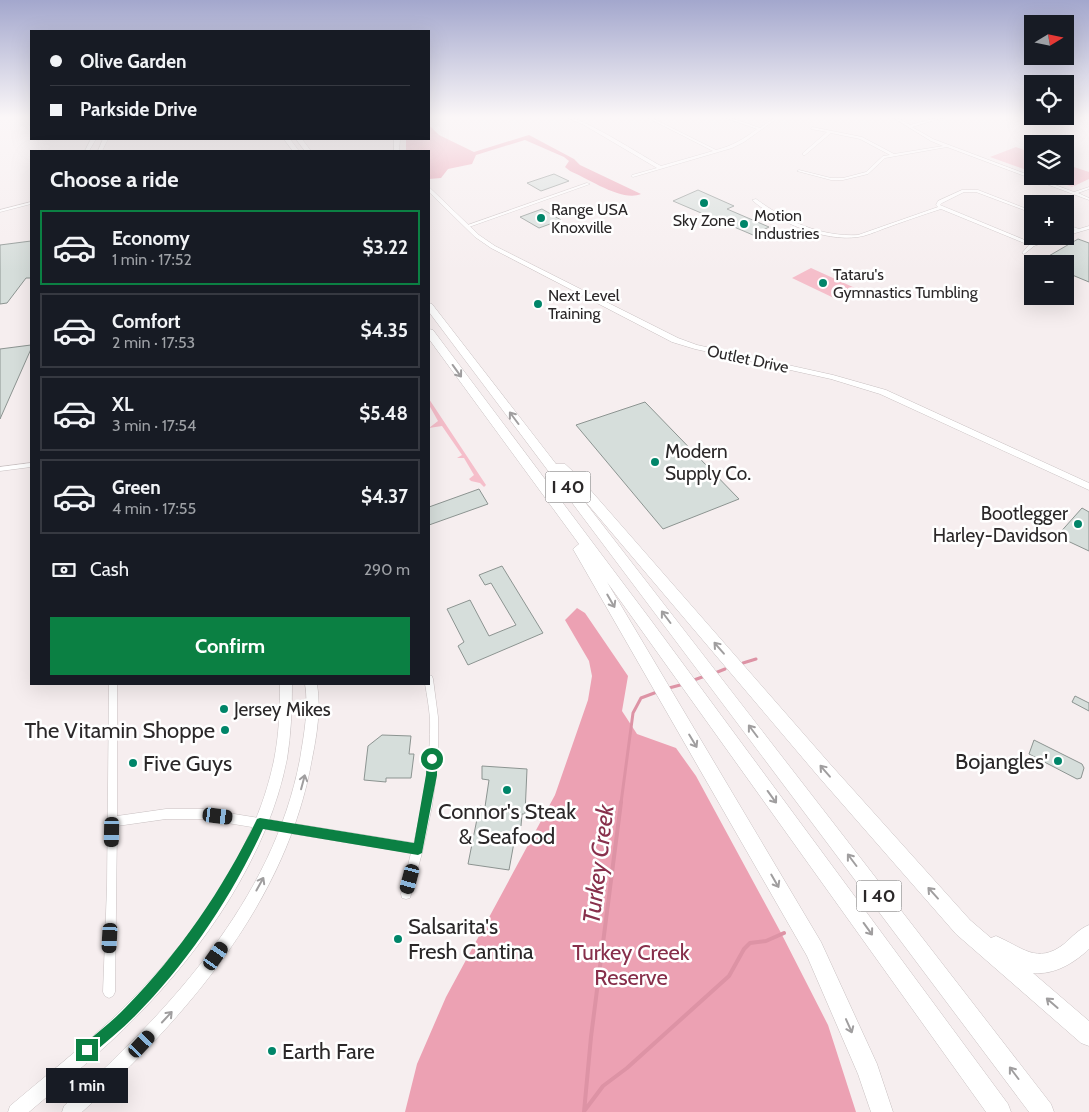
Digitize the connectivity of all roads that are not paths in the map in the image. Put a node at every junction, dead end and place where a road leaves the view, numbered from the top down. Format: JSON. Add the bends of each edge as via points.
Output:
{"nodes":[{"id":1,"x":658,"y":169,"type":"edge"},
{"id":2,"x":870,"y":169,"type":"edge"},
{"id":3,"x":1010,"y":169,"type":"edge"},
{"id":4,"x":799,"y":171,"type":"dead end"},
{"id":5,"x":633,"y":176,"type":"dead end"},
{"id":6,"x":588,"y":184,"type":"dead end"},
{"id":7,"x":1089,"y":188,"type":"edge"},
{"id":8,"x":430,"y":189,"type":"edge"},
{"id":9,"x":1075,"y":193,"type":"junction"},
{"id":10,"x":1089,"y":193,"type":"edge"},
{"id":11,"x":1083,"y":196,"type":"junction"},
{"id":12,"x":1089,"y":199,"type":"edge"},
{"id":13,"x":754,"y":200,"type":"dead end"},
{"id":14,"x":29,"y":203,"type":"edge"},
{"id":15,"x":941,"y":207,"type":"junction"},
{"id":16,"x":0,"y":209,"type":"edge"},
{"id":17,"x":1024,"y":209,"type":"edge"},
{"id":18,"x":467,"y":226,"type":"junction"},
{"id":19,"x":1089,"y":227,"type":"edge"},
{"id":20,"x":1074,"y":228,"type":"edge"},
{"id":21,"x":1078,"y":230,"type":"junction"},
{"id":22,"x":1074,"y":231,"type":"edge"},
{"id":23,"x":1024,"y":242,"type":"edge"},
{"id":24,"x":1032,"y":245,"type":"edge"},
{"id":25,"x":1024,"y":253,"type":"dead end"},
{"id":26,"x":430,"y":307,"type":"edge"},
{"id":27,"x":430,"y":333,"type":"edge"},
{"id":28,"x":531,"y":440,"type":"junction"},
{"id":29,"x":30,"y":466,"type":"edge"},
{"id":30,"x":0,"y":470,"type":"edge"},
{"id":31,"x":1089,"y":487,"type":"edge"},
{"id":32,"x":551,"y":499,"type":"junction"},
{"id":33,"x":113,"y":685,"type":"edge"},
{"id":34,"x":286,"y":685,"type":"edge"},
{"id":35,"x":311,"y":685,"type":"edge"},
{"id":36,"x":430,"y":685,"type":"edge"},
{"id":37,"x":112,"y":822,"type":"junction"},
{"id":38,"x":260,"y":823,"type":"junction"},
{"id":39,"x":289,"y":828,"type":"junction"},
{"id":40,"x":418,"y":849,"type":"junction"},
{"id":41,"x":406,"y":894,"type":"dead end"},
{"id":42,"x":964,"y":927,"type":"junction"},
{"id":43,"x":1089,"y":935,"type":"edge"},
{"id":44,"x":109,"y":992,"type":"dead end"},
{"id":45,"x":1089,"y":1035,"type":"edge"},
{"id":46,"x":16,"y":1112,"type":"edge"},
{"id":47,"x":70,"y":1112,"type":"edge"},
{"id":48,"x":882,"y":1112,"type":"edge"},
{"id":49,"x":1000,"y":1112,"type":"edge"},
{"id":50,"x":1043,"y":1112,"type":"edge"}],
"edges":[{"from":1,"to":5,"type":"street"},
{"from":2,"to":4,"type":"street","via":[[843,180]]},
{"from":3,"to":9,"type":"street"},
{"from":6,"to":18,"type":"street"},
{"from":7,"to":9,"type":"street"},
{"from":8,"to":18,"type":"street","name":"Outlet Drive"},
{"from":9,"to":11,"type":"street"},
{"from":10,"to":11,"type":"street"},
{"from":11,"to":12,"type":"street"},
{"from":13,"to":15,"type":"street","via":[[783,219],[847,238]]},
{"from":14,"to":16,"type":"street"},
{"from":15,"to":17,"type":"street","via":[[938,205],[940,202],[970,190],[986,192]]},
{"from":15,"to":23,"type":"street"},
{"from":18,"to":31,"type":"street","name":"Outlet Drive","via":[[500,251],[675,340],[883,392]]},
{"from":19,"to":21,"type":"street"},
{"from":20,"to":21,"type":"street"},
{"from":21,"to":22,"type":"street"},
{"from":24,"to":25,"type":"street"},
{"from":28,"to":26,"type":"highway","number":"I 40","one_way":true},
{"from":27,"to":32,"type":"highway","number":"I 40","one_way":true},
{"from":42,"to":28,"type":"highway","one_way":true,"via":[[575,480]]},
{"from":50,"to":28,"type":"highway","number":"I 40","one_way":true},
{"from":29,"to":30,"type":"street"},
{"from":32,"to":48,"type":"highway","one_way":true,"via":[[814,950],[869,1072]]},
{"from":32,"to":49,"type":"highway","number":"I 40","one_way":true},
{"from":33,"to":37,"type":"street"},
{"from":34,"to":38,"type":"street","via":[[285,731],[278,770]]},
{"from":39,"to":35,"type":"street","one_way":true,"via":[[308,757]]},
{"from":36,"to":40,"type":"street","via":[[434,718],[432,775]]},
{"from":37,"to":38,"type":"street","via":[[184,813]]},
{"from":37,"to":44,"type":"street"},
{"from":38,"to":39,"type":"street"},
{"from":38,"to":46,"type":"street","via":[[242,863],[183,952],[130,1012]]},
{"from":39,"to":40,"type":"street"},
{"from":47,"to":39,"type":"street","one_way":true,"via":[[100,1086],[185,998],[238,923]]},
{"from":40,"to":41,"type":"street"},
{"from":42,"to":43,"type":"highway","via":[[1021,961],[1038,964],[1063,958]]},
{"from":45,"to":42,"type":"highway","one_way":true}]}
